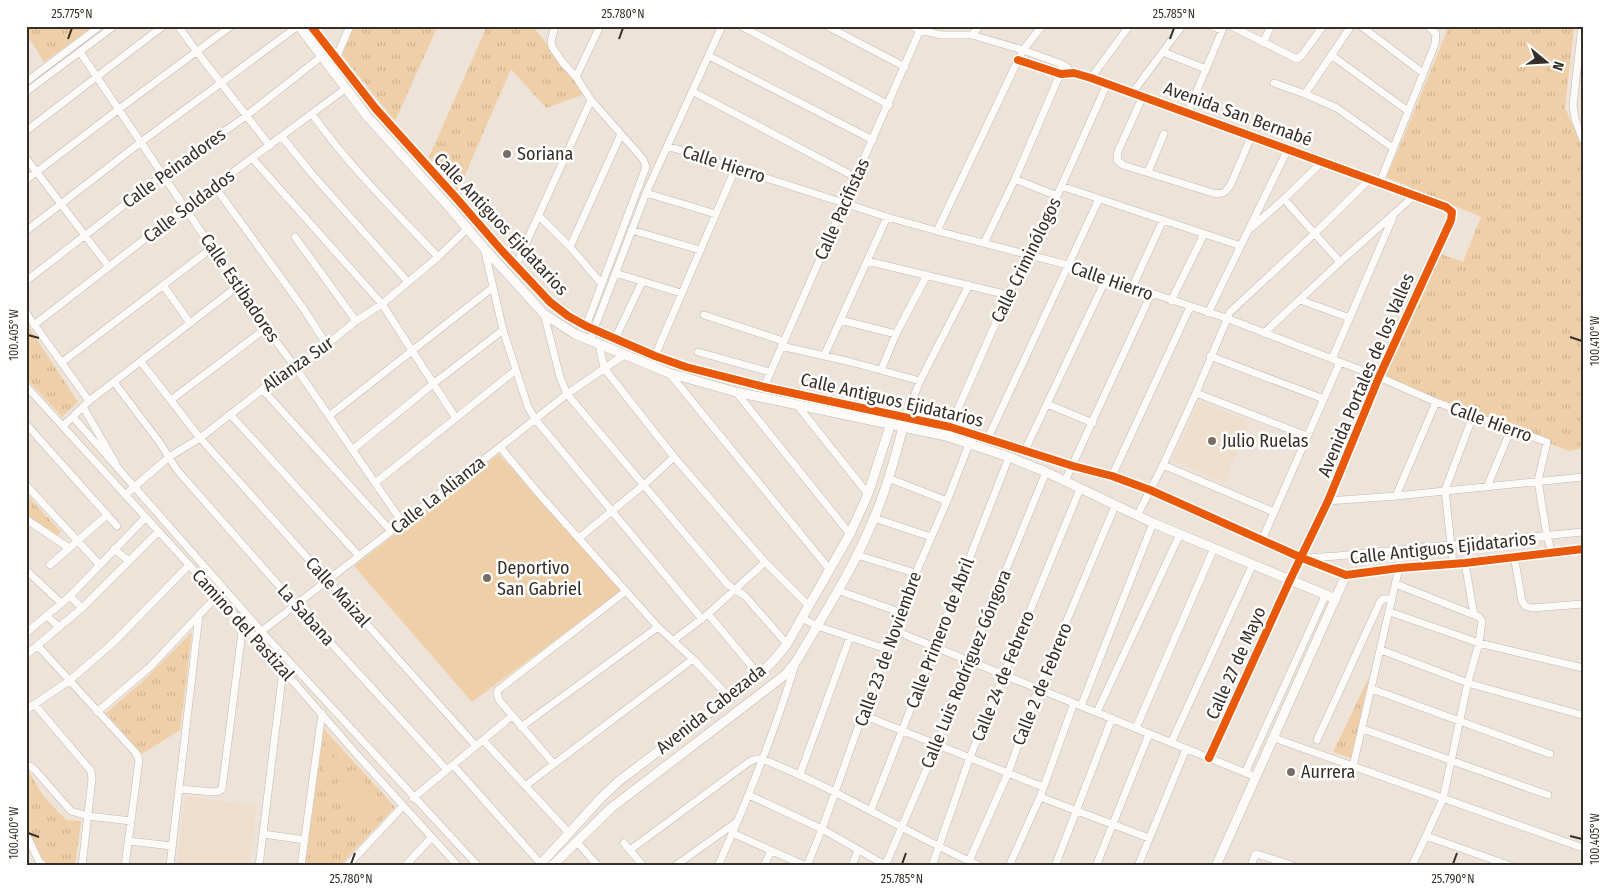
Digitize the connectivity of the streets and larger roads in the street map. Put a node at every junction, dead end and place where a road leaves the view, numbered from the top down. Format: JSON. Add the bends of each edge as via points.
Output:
{"nodes":[{"id":1,"x":100,"y":26,"type":"edge"},
{"id":2,"x":114,"y":26,"type":"edge"},
{"id":3,"x":163,"y":26,"type":"edge"},
{"id":4,"x":178,"y":26,"type":"edge"},
{"id":5,"x":231,"y":26,"type":"edge"},
{"id":6,"x":298,"y":26,"type":"edge"},
{"id":7,"x":311,"y":26,"type":"edge"},
{"id":8,"x":350,"y":26,"type":"edge"},
{"id":9,"x":600,"y":26,"type":"edge"},
{"id":10,"x":722,"y":26,"type":"edge"},
{"id":11,"x":741,"y":26,"type":"edge"},
{"id":12,"x":828,"y":26,"type":"edge"},
{"id":13,"x":912,"y":26,"type":"edge"},
{"id":14,"x":934,"y":26,"type":"edge"},
{"id":15,"x":979,"y":26,"type":"edge"},
{"id":16,"x":1042,"y":26,"type":"edge"},
{"id":17,"x":1129,"y":26,"type":"edge"},
{"id":18,"x":1182,"y":26,"type":"edge"},
{"id":19,"x":1211,"y":26,"type":"edge"},
{"id":20,"x":1231,"y":26,"type":"edge"},
{"id":21,"x":1271,"y":26,"type":"edge"},
{"id":22,"x":1323,"y":26,"type":"edge"},
{"id":23,"x":1351,"y":26,"type":"edge"},
{"id":24,"x":1361,"y":26,"type":"edge"},
{"id":25,"x":1428,"y":26,"type":"edge"},
{"id":26,"x":1582,"y":26,"type":"edge"},
{"id":27,"x":1223,"y":28,"type":"edge"},
{"id":28,"x":554,"y":29,"type":"edge"},
{"id":29,"x":920,"y":30,"type":"junction"},
{"id":30,"x":930,"y":33,"type":"junction"},
{"id":31,"x":972,"y":35,"type":"junction"},
{"id":32,"x":1263,"y":42,"type":"junction"},
{"id":33,"x":1023,"y":50,"type":"junction"},
{"id":34,"x":80,"y":52,"type":"junction"},
{"id":35,"x":197,"y":52,"type":"junction"},
{"id":36,"x":1163,"y":52,"type":"junction"},
{"id":37,"x":1331,"y":55,"type":"junction"},
{"id":38,"x":322,"y":56,"type":"junction"},
{"id":39,"x":709,"y":56,"type":"junction"},
{"id":40,"x":336,"y":58,"type":"junction"},
{"id":41,"x":1018,"y":60,"type":"junction"},
{"id":42,"x":1064,"y":65,"type":"junction"},
{"id":43,"x":905,"y":67,"type":"junction"},
{"id":44,"x":1206,"y":69,"type":"junction"},
{"id":45,"x":1074,"y":73,"type":"junction"},
{"id":46,"x":1062,"y":74,"type":"junction"},
{"id":47,"x":1423,"y":74,"type":"junction"},
{"id":48,"x":96,"y":76,"type":"junction"},
{"id":49,"x":576,"y":77,"type":"junction"},
{"id":50,"x":1091,"y":78,"type":"junction"},
{"id":51,"x":26,"y":82,"type":"edge"},
{"id":52,"x":221,"y":84,"type":"junction"},
{"id":53,"x":1107,"y":84,"type":"junction"},
{"id":54,"x":1274,"y":84,"type":"dead end"},
{"id":55,"x":345,"y":89,"type":"junction"},
{"id":56,"x":26,"y":92,"type":"edge"},
{"id":57,"x":692,"y":92,"type":"junction"},
{"id":58,"x":1133,"y":92,"type":"junction"},
{"id":59,"x":1305,"y":94,"type":"junction"},
{"id":60,"x":1143,"y":96,"type":"junction"},
{"id":61,"x":591,"y":100,"type":"junction"},
{"id":62,"x":888,"y":105,"type":"junction"},
{"id":63,"x":119,"y":109,"type":"junction"},
{"id":64,"x":1188,"y":112,"type":"junction"},
{"id":65,"x":1408,"y":112,"type":"junction"},
{"id":66,"x":312,"y":114,"type":"junction"},
{"id":67,"x":246,"y":116,"type":"junction"},
{"id":68,"x":26,"y":131,"type":"edge"},
{"id":69,"x":621,"y":134,"type":"junction"},
{"id":70,"x":1164,"y":134,"type":"dead end"},
{"id":71,"x":282,"y":137,"type":"junction"},
{"id":72,"x":1252,"y":137,"type":"junction"},
{"id":73,"x":873,"y":140,"type":"junction"},
{"id":74,"x":1583,"y":140,"type":"edge"},
{"id":75,"x":141,"y":142,"type":"junction"},
{"id":76,"x":270,"y":146,"type":"junction"},
{"id":77,"x":667,"y":146,"type":"junction"},
{"id":78,"x":1394,"y":148,"type":"junction"},
{"id":79,"x":1288,"y":149,"type":"junction"},
{"id":80,"x":26,"y":158,"type":"edge"},
{"id":81,"x":253,"y":159,"type":"junction"},
{"id":82,"x":1323,"y":161,"type":"junction"},
{"id":83,"x":736,"y":167,"type":"junction"},
{"id":84,"x":37,"y":172,"type":"junction"},
{"id":85,"x":1148,"y":172,"type":"junction"},
{"id":86,"x":163,"y":175,"type":"junction"},
{"id":87,"x":855,"y":177,"type":"junction"},
{"id":88,"x":1371,"y":178,"type":"junction"},
{"id":89,"x":1014,"y":179,"type":"junction"},
{"id":90,"x":26,"y":180,"type":"edge"},
{"id":91,"x":1380,"y":182,"type":"junction"},
{"id":92,"x":215,"y":186,"type":"junction"},
{"id":93,"x":1061,"y":186,"type":"junction"},
{"id":94,"x":646,"y":193,"type":"junction"},
{"id":95,"x":1415,"y":195,"type":"junction"},
{"id":96,"x":1057,"y":196,"type":"junction"},
{"id":97,"x":1099,"y":199,"type":"junction"},
{"id":98,"x":1284,"y":199,"type":"junction"},
{"id":99,"x":844,"y":203,"type":"junction"},
{"id":100,"x":62,"y":204,"type":"junction"},
{"id":101,"x":186,"y":207,"type":"junction"},
{"id":102,"x":1446,"y":207,"type":"joint"},
{"id":103,"x":1394,"y":213,"type":"junction"},
{"id":104,"x":716,"y":214,"type":"junction"},
{"id":105,"x":539,"y":216,"type":"junction"},
{"id":106,"x":887,"y":217,"type":"junction"},
{"id":107,"x":1163,"y":220,"type":"junction"},
{"id":108,"x":467,"y":229,"type":"junction"},
{"id":109,"x":631,"y":230,"type":"junction"},
{"id":110,"x":1249,"y":230,"type":"junction"},
{"id":111,"x":26,"y":231,"type":"edge"},
{"id":112,"x":937,"y":231,"type":"junction"},
{"id":113,"x":1204,"y":234,"type":"junction"},
{"id":114,"x":1314,"y":234,"type":"junction"},
{"id":115,"x":85,"y":235,"type":"junction"},
{"id":116,"x":295,"y":237,"type":"dead end"},
{"id":117,"x":984,"y":243,"type":"junction"},
{"id":118,"x":1241,"y":246,"type":"junction"},
{"id":119,"x":570,"y":247,"type":"junction"},
{"id":120,"x":212,"y":248,"type":"junction"},
{"id":121,"x":484,"y":248,"type":"junction"},
{"id":122,"x":700,"y":250,"type":"junction"},
{"id":123,"x":1028,"y":255,"type":"junction"},
{"id":124,"x":438,"y":257,"type":"junction"},
{"id":125,"x":867,"y":261,"type":"junction"},
{"id":126,"x":1340,"y":262,"type":"junction"},
{"id":127,"x":1068,"y":265,"type":"junction"},
{"id":128,"x":516,"y":266,"type":"junction"},
{"id":129,"x":109,"y":267,"type":"junction"},
{"id":130,"x":615,"y":273,"type":"junction"},
{"id":131,"x":927,"y":275,"type":"junction"},
{"id":132,"x":1106,"y":279,"type":"junction"},
{"id":133,"x":26,"y":281,"type":"edge"},
{"id":134,"x":408,"y":282,"type":"junction"},
{"id":135,"x":642,"y":282,"type":"junction"},
{"id":136,"x":601,"y":283,"type":"junction"},
{"id":137,"x":163,"y":285,"type":"junction"},
{"id":138,"x":969,"y":285,"type":"junction"},
{"id":139,"x":238,"y":286,"type":"junction"},
{"id":140,"x":492,"y":288,"type":"junction"},
{"id":141,"x":1132,"y":288,"type":"junction"},
{"id":142,"x":682,"y":293,"type":"junction"},
{"id":143,"x":1151,"y":294,"type":"junction"},
{"id":144,"x":1008,"y":295,"type":"junction"},
{"id":145,"x":1300,"y":300,"type":"junction"},
{"id":146,"x":1171,"y":301,"type":"junction"},
{"id":147,"x":382,"y":304,"type":"junction"},
{"id":148,"x":1190,"y":307,"type":"junction"},
{"id":149,"x":26,"y":313,"type":"edge"},
{"id":150,"x":1208,"y":313,"type":"junction"},
{"id":151,"x":544,"y":314,"type":"junction"},
{"id":152,"x":704,"y":315,"type":"dead end"},
{"id":153,"x":1226,"y":318,"type":"junction"},
{"id":154,"x":1350,"y":318,"type":"junction"},
{"id":155,"x":840,"y":320,"type":"junction"},
{"id":156,"x":356,"y":321,"type":"junction"},
{"id":157,"x":190,"y":323,"type":"junction"},
{"id":158,"x":34,"y":325,"type":"junction"},
{"id":159,"x":266,"y":328,"type":"junction"},
{"id":160,"x":590,"y":328,"type":"junction"},
{"id":161,"x":503,"y":330,"type":"junction"},
{"id":162,"x":1264,"y":333,"type":"junction"},
{"id":163,"x":896,"y":334,"type":"junction"},
{"id":164,"x":615,"y":339,"type":"junction"},
{"id":165,"x":590,"y":340,"type":"junction"},
{"id":166,"x":782,"y":343,"type":"junction"},
{"id":167,"x":599,"y":344,"type":"junction"},
{"id":168,"x":327,"y":345,"type":"junction"},
{"id":169,"x":411,"y":350,"type":"junction"},
{"id":170,"x":698,"y":352,"type":"dead end"},
{"id":171,"x":624,"y":355,"type":"junction"},
{"id":172,"x":655,"y":356,"type":"junction"},
{"id":173,"x":824,"y":356,"type":"junction"},
{"id":174,"x":1210,"y":356,"type":"junction"},
{"id":175,"x":1332,"y":359,"type":"junction"},
{"id":176,"x":142,"y":362,"type":"junction"},
{"id":177,"x":1340,"y":362,"type":"junction"},
{"id":178,"x":61,"y":363,"type":"junction"},
{"id":179,"x":296,"y":368,"type":"junction"},
{"id":180,"x":604,"y":368,"type":"junction"},
{"id":181,"x":516,"y":370,"type":"junction"},
{"id":182,"x":881,"y":370,"type":"junction"},
{"id":183,"x":770,"y":372,"type":"junction"},
{"id":184,"x":669,"y":373,"type":"junction"},
{"id":185,"x":1379,"y":377,"type":"junction"},
{"id":186,"x":920,"y":381,"type":"junction"},
{"id":187,"x":114,"y":382,"type":"junction"},
{"id":188,"x":433,"y":384,"type":"junction"},
{"id":189,"x":26,"y":386,"type":"edge"},
{"id":190,"x":764,"y":387,"type":"junction"},
{"id":191,"x":262,"y":390,"type":"junction"},
{"id":192,"x":736,"y":392,"type":"junction"},
{"id":193,"x":1196,"y":393,"type":"junction"},
{"id":194,"x":567,"y":394,"type":"junction"},
{"id":195,"x":1324,"y":399,"type":"junction"},
{"id":196,"x":170,"y":400,"type":"junction"},
{"id":197,"x":89,"y":401,"type":"junction"},
{"id":198,"x":1436,"y":402,"type":"junction"},
{"id":199,"x":1047,"y":404,"type":"junction"},
{"id":200,"x":796,"y":405,"type":"junction"},
{"id":201,"x":83,"y":407,"type":"junction"},
{"id":202,"x":230,"y":414,"type":"junction"},
{"id":203,"x":893,"y":415,"type":"junction"},
{"id":204,"x":329,"y":416,"type":"junction"},
{"id":205,"x":1473,"y":416,"type":"junction"},
{"id":206,"x":455,"y":417,"type":"junction"},
{"id":207,"x":72,"y":418,"type":"junction"},
{"id":208,"x":905,"y":418,"type":"junction"},
{"id":209,"x":535,"y":419,"type":"junction"},
{"id":210,"x":1092,"y":423,"type":"junction"},
{"id":211,"x":26,"y":424,"type":"edge"},
{"id":212,"x":63,"y":426,"type":"junction"},
{"id":213,"x":890,"y":426,"type":"junction"},
{"id":214,"x":950,"y":427,"type":"junction"},
{"id":215,"x":902,"y":428,"type":"junction"},
{"id":216,"x":1511,"y":429,"type":"junction"},
{"id":217,"x":973,"y":434,"type":"junction"},
{"id":218,"x":946,"y":436,"type":"junction"},
{"id":219,"x":1308,"y":436,"type":"junction"},
{"id":220,"x":200,"y":438,"type":"junction"},
{"id":221,"x":988,"y":438,"type":"junction"},
{"id":222,"x":970,"y":443,"type":"junction"},
{"id":223,"x":500,"y":448,"type":"junction"},
{"id":224,"x":352,"y":450,"type":"junction"},
{"id":225,"x":1025,"y":450,"type":"junction"},
{"id":226,"x":169,"y":457,"type":"junction"},
{"id":227,"x":674,"y":457,"type":"junction"},
{"id":228,"x":1009,"y":457,"type":"junction"},
{"id":229,"x":1163,"y":465,"type":"junction"},
{"id":230,"x":1073,"y":466,"type":"junction"},
{"id":231,"x":115,"y":467,"type":"junction"},
{"id":232,"x":1046,"y":472,"type":"junction"},
{"id":233,"x":1112,"y":476,"type":"junction"},
{"id":234,"x":1583,"y":477,"type":"edge"},
{"id":235,"x":888,"y":478,"type":"junction"},
{"id":236,"x":1538,"y":481,"type":"junction"},
{"id":237,"x":375,"y":482,"type":"junction"},
{"id":238,"x":1065,"y":482,"type":"junction"},
{"id":239,"x":645,"y":484,"type":"junction"},
{"id":240,"x":26,"y":485,"type":"edge"},
{"id":241,"x":1487,"y":487,"type":"junction"},
{"id":242,"x":135,"y":488,"type":"junction"},
{"id":243,"x":1080,"y":489,"type":"junction"},
{"id":244,"x":1150,"y":490,"type":"junction"},
{"id":245,"x":1444,"y":490,"type":"junction"},
{"id":246,"x":868,"y":494,"type":"junction"},
{"id":247,"x":125,"y":495,"type":"junction"},
{"id":248,"x":1396,"y":496,"type":"junction"},
{"id":249,"x":946,"y":501,"type":"junction"},
{"id":250,"x":1328,"y":501,"type":"junction"},
{"id":251,"x":1116,"y":506,"type":"junction"},
{"id":252,"x":612,"y":511,"type":"junction"},
{"id":253,"x":1274,"y":512,"type":"junction"},
{"id":254,"x":107,"y":515,"type":"junction"},
{"id":255,"x":1137,"y":516,"type":"junction"},
{"id":256,"x":146,"y":518,"type":"junction"},
{"id":257,"x":874,"y":518,"type":"junction"},
{"id":258,"x":26,"y":519,"type":"edge"},
{"id":259,"x":402,"y":522,"type":"junction"},
{"id":260,"x":1153,"y":523,"type":"junction"},
{"id":261,"x":117,"y":526,"type":"dead end"},
{"id":262,"x":391,"y":531,"type":"junction"},
{"id":263,"x":158,"y":532,"type":"junction"},
{"id":264,"x":1583,"y":532,"type":"edge"},
{"id":265,"x":850,"y":534,"type":"junction"},
{"id":266,"x":1180,"y":534,"type":"junction"},
{"id":267,"x":1547,"y":536,"type":"junction"},
{"id":268,"x":931,"y":537,"type":"junction"},
{"id":269,"x":579,"y":538,"type":"junction"},
{"id":270,"x":1262,"y":540,"type":"junction"},
{"id":271,"x":77,"y":542,"type":"junction"},
{"id":272,"x":1451,"y":544,"type":"junction"},
{"id":273,"x":69,"y":548,"type":"junction"},
{"id":274,"x":1214,"y":548,"type":"junction"},
{"id":275,"x":114,"y":549,"type":"junction"},
{"id":276,"x":1583,"y":549,"type":"edge"},
{"id":277,"x":1552,"y":553,"type":"junction"},
{"id":278,"x":857,"y":555,"type":"junction"},
{"id":279,"x":360,"y":556,"type":"junction"},
{"id":280,"x":1514,"y":556,"type":"junction"},
{"id":281,"x":1302,"y":558,"type":"junction"},
{"id":282,"x":129,"y":562,"type":"junction"},
{"id":283,"x":765,"y":562,"type":"junction"},
{"id":284,"x":1453,"y":563,"type":"junction"},
{"id":285,"x":1465,"y":563,"type":"junction"},
{"id":286,"x":99,"y":564,"type":"junction"},
{"id":287,"x":1253,"y":564,"type":"junction"},
{"id":288,"x":50,"y":565,"type":"dead end"},
{"id":289,"x":189,"y":565,"type":"junction"},
{"id":290,"x":1399,"y":568,"type":"junction"},
{"id":291,"x":830,"y":570,"type":"junction"},
{"id":292,"x":26,"y":571,"type":"edge"},
{"id":293,"x":915,"y":573,"type":"junction"},
{"id":294,"x":1346,"y":575,"type":"junction"},
{"id":295,"x":1290,"y":580,"type":"junction"},
{"id":296,"x":328,"y":581,"type":"junction"},
{"id":297,"x":1396,"y":584,"type":"junction"},
{"id":298,"x":736,"y":590,"type":"junction"},
{"id":299,"x":838,"y":590,"type":"junction"},
{"id":300,"x":626,"y":591,"type":"junction"},
{"id":301,"x":1326,"y":594,"type":"junction"},
{"id":302,"x":70,"y":596,"type":"junction"},
{"id":303,"x":216,"y":597,"type":"junction"},
{"id":304,"x":1336,"y":599,"type":"junction"},
{"id":305,"x":1392,"y":599,"type":"junction"},
{"id":306,"x":61,"y":603,"type":"junction"},
{"id":307,"x":1583,"y":604,"type":"edge"},
{"id":308,"x":296,"y":605,"type":"junction"},
{"id":309,"x":808,"y":606,"type":"junction"},
{"id":310,"x":82,"y":608,"type":"junction"},
{"id":311,"x":899,"y":612,"type":"junction"},
{"id":312,"x":1390,"y":612,"type":"junction"},
{"id":313,"x":708,"y":614,"type":"junction"},
{"id":314,"x":200,"y":615,"type":"junction"},
{"id":315,"x":1474,"y":615,"type":"junction"},
{"id":316,"x":47,"y":616,"type":"junction"},
{"id":317,"x":802,"y":618,"type":"junction"},
{"id":318,"x":702,"y":619,"type":"junction"},
{"id":319,"x":242,"y":624,"type":"junction"},
{"id":320,"x":817,"y":626,"type":"junction"},
{"id":321,"x":59,"y":627,"type":"junction"},
{"id":322,"x":658,"y":627,"type":"junction"},
{"id":323,"x":892,"y":630,"type":"junction"},
{"id":324,"x":262,"y":632,"type":"junction"},
{"id":325,"x":26,"y":633,"type":"edge"},
{"id":326,"x":254,"y":637,"type":"junction"},
{"id":327,"x":850,"y":637,"type":"junction"},
{"id":328,"x":674,"y":640,"type":"junction"},
{"id":329,"x":1479,"y":643,"type":"junction"},
{"id":330,"x":787,"y":644,"type":"junction"},
{"id":331,"x":38,"y":646,"type":"junction"},
{"id":332,"x":935,"y":647,"type":"junction"},
{"id":333,"x":886,"y":649,"type":"junction"},
{"id":334,"x":1381,"y":650,"type":"junction"},
{"id":335,"x":26,"y":655,"type":"edge"},
{"id":336,"x":693,"y":659,"type":"junction"},
{"id":337,"x":797,"y":660,"type":"junction"},
{"id":338,"x":969,"y":660,"type":"junction"},
{"id":339,"x":1583,"y":668,"type":"edge"},
{"id":340,"x":283,"y":670,"type":"junction"},
{"id":341,"x":1004,"y":674,"type":"junction"},
{"id":342,"x":758,"y":675,"type":"junction"},
{"id":343,"x":69,"y":680,"type":"junction"},
{"id":344,"x":1468,"y":682,"type":"junction"},
{"id":345,"x":1038,"y":689,"type":"junction"},
{"id":346,"x":1372,"y":689,"type":"junction"},
{"id":347,"x":729,"y":697,"type":"junction"},
{"id":348,"x":1078,"y":704,"type":"junction"},
{"id":349,"x":35,"y":705,"type":"junction"},
{"id":350,"x":26,"y":710,"type":"edge"},
{"id":351,"x":97,"y":712,"type":"junction"},
{"id":352,"x":1097,"y":712,"type":"junction"},
{"id":353,"x":322,"y":713,"type":"junction"},
{"id":354,"x":863,"y":715,"type":"junction"},
{"id":355,"x":1582,"y":715,"type":"edge"},
{"id":356,"x":512,"y":716,"type":"junction"},
{"id":357,"x":1112,"y":718,"type":"junction"},
{"id":358,"x":1459,"y":720,"type":"junction"},
{"id":359,"x":521,"y":727,"type":"junction"},
{"id":360,"x":1136,"y":728,"type":"junction"},
{"id":361,"x":1363,"y":729,"type":"junction"},
{"id":362,"x":902,"y":730,"type":"junction"},
{"id":363,"x":1149,"y":734,"type":"junction"},
{"id":364,"x":1274,"y":738,"type":"junction"},
{"id":365,"x":483,"y":740,"type":"junction"},
{"id":366,"x":1317,"y":740,"type":"dead end"},
{"id":367,"x":1171,"y":743,"type":"junction"},
{"id":368,"x":937,"y":745,"type":"junction"},
{"id":369,"x":476,"y":746,"type":"junction"},
{"id":370,"x":1186,"y":749,"type":"junction"},
{"id":371,"x":1550,"y":754,"type":"dead end"},
{"id":372,"x":970,"y":757,"type":"junction"},
{"id":373,"x":1210,"y":758,"type":"junction"},
{"id":374,"x":762,"y":759,"type":"junction"},
{"id":375,"x":1450,"y":760,"type":"junction"},
{"id":376,"x":554,"y":764,"type":"junction"},
{"id":377,"x":453,"y":765,"type":"junction"},
{"id":378,"x":26,"y":766,"type":"edge"},
{"id":379,"x":1353,"y":766,"type":"junction"},
{"id":380,"x":447,"y":770,"type":"junction"},
{"id":381,"x":1008,"y":772,"type":"junction"},
{"id":382,"x":1245,"y":773,"type":"junction"},
{"id":383,"x":800,"y":774,"type":"junction"},
{"id":384,"x":1256,"y":778,"type":"junction"},
{"id":385,"x":525,"y":786,"type":"junction"},
{"id":386,"x":1043,"y":787,"type":"junction"},
{"id":387,"x":179,"y":789,"type":"junction"},
{"id":388,"x":836,"y":792,"type":"junction"},
{"id":389,"x":749,"y":795,"type":"junction"},
{"id":390,"x":1548,"y":795,"type":"dead end"},
{"id":391,"x":1040,"y":797,"type":"junction"},
{"id":392,"x":414,"y":798,"type":"junction"},
{"id":393,"x":1442,"y":799,"type":"junction"},
{"id":394,"x":403,"y":806,"type":"junction"},
{"id":395,"x":870,"y":810,"type":"junction"},
{"id":396,"x":1077,"y":811,"type":"junction"},
{"id":397,"x":88,"y":816,"type":"junction"},
{"id":398,"x":130,"y":821,"type":"junction"},
{"id":399,"x":738,"y":821,"type":"junction"},
{"id":400,"x":1113,"y":824,"type":"junction"},
{"id":401,"x":901,"y":827,"type":"junction"},
{"id":402,"x":822,"y":829,"type":"junction"},
{"id":403,"x":569,"y":833,"type":"junction"},
{"id":404,"x":26,"y":834,"type":"edge"},
{"id":405,"x":263,"y":834,"type":"junction"},
{"id":406,"x":732,"y":834,"type":"junction"},
{"id":407,"x":1426,"y":836,"type":"junction"},
{"id":408,"x":431,"y":838,"type":"junction"},
{"id":409,"x":1149,"y":838,"type":"junction"},
{"id":410,"x":305,"y":840,"type":"junction"},
{"id":411,"x":128,"y":841,"type":"junction"},
{"id":412,"x":577,"y":842,"type":"junction"},
{"id":413,"x":624,"y":842,"type":"dead end"},
{"id":414,"x":172,"y":846,"type":"junction"},
{"id":415,"x":938,"y":846,"type":"junction"},
{"id":416,"x":1583,"y":848,"type":"edge"},
{"id":417,"x":630,"y":850,"type":"junction"},
{"id":418,"x":771,"y":850,"type":"junction"},
{"id":419,"x":858,"y":850,"type":"junction"},
{"id":420,"x":969,"y":861,"type":"junction"},
{"id":421,"x":540,"y":865,"type":"edge"},
{"id":422,"x":44,"y":866,"type":"edge"},
{"id":423,"x":82,"y":866,"type":"edge"},
{"id":424,"x":125,"y":866,"type":"edge"},
{"id":425,"x":170,"y":866,"type":"edge"},
{"id":426,"x":259,"y":866,"type":"edge"},
{"id":427,"x":301,"y":866,"type":"edge"},
{"id":428,"x":347,"y":866,"type":"edge"},
{"id":429,"x":405,"y":866,"type":"edge"},
{"id":430,"x":458,"y":866,"type":"edge"},
{"id":431,"x":478,"y":866,"type":"edge"},
{"id":432,"x":552,"y":866,"type":"edge"},
{"id":433,"x":598,"y":866,"type":"edge"},
{"id":434,"x":643,"y":866,"type":"edge"},
{"id":435,"x":675,"y":866,"type":"edge"},
{"id":436,"x":718,"y":866,"type":"edge"},
{"id":437,"x":764,"y":866,"type":"edge"},
{"id":438,"x":806,"y":866,"type":"edge"},
{"id":439,"x":852,"y":866,"type":"edge"},
{"id":440,"x":885,"y":866,"type":"edge"},
{"id":441,"x":932,"y":866,"type":"edge"},
{"id":442,"x":980,"y":866,"type":"edge"},
{"id":443,"x":1010,"y":866,"type":"edge"},
{"id":444,"x":1055,"y":866,"type":"edge"},
{"id":445,"x":1096,"y":866,"type":"edge"},
{"id":446,"x":1138,"y":866,"type":"edge"},
{"id":447,"x":1216,"y":866,"type":"edge"},
{"id":448,"x":1251,"y":866,"type":"edge"},
{"id":449,"x":1294,"y":866,"type":"edge"},
{"id":450,"x":1412,"y":866,"type":"edge"},
{"id":451,"x":1511,"y":866,"type":"edge"}],
"edges":[{"from":1,"to":51,"type":"street"},
{"from":2,"to":34,"type":"street"},
{"from":3,"to":48,"type":"street"},
{"from":4,"to":35,"type":"street"},
{"from":5,"to":35,"type":"street"},
{"from":6,"to":38,"type":"street","name":"Calle Antiguos Ejidatarios"},
{"from":6,"to":52,"type":"street"},
{"from":7,"to":40,"type":"street","name":"Calle Antiguos Ejidatarios"},
{"from":8,"to":40,"type":"street"},
{"from":9,"to":49,"type":"street"},
{"from":10,"to":39,"type":"street"},
{"from":11,"to":62,"type":"street"},
{"from":12,"to":43,"type":"street"},
{"from":13,"to":29,"type":"street","name":"Avenida San Bernabé"},
{"from":14,"to":30,"type":"street"},
{"from":15,"to":31,"type":"street"},
{"from":16,"to":33,"type":"street"},
{"from":17,"to":50,"type":"street"},
{"from":18,"to":36,"type":"street"},
{"from":19,"to":27,"type":"street"},
{"from":20,"to":32,"type":"street"},
{"from":21,"to":32,"type":"street"},
{"from":22,"to":32,"type":"street","via":[[1300,58],[1293,58]]},
{"from":23,"to":37,"type":"street"},
{"from":24,"to":47,"type":"street"},
{"from":25,"to":47,"type":"street","via":[[1436,34],[1435,44]]},
{"from":26,"to":74,"type":"street","via":[[1573,105]]},
{"from":27,"to":44,"type":"street"},
{"from":28,"to":49,"type":"street","via":[[552,47]]},
{"from":29,"to":30,"type":"street","name":"Avenida San Bernabé"},
{"from":29,"to":43,"type":"street","name":"Calle Pacifistas"},
{"from":30,"to":31,"type":"street","name":"Avenida San Bernabé"},
{"from":31,"to":33,"type":"street","name":"Avenida San Bernabé"},
{"from":33,"to":41,"type":"street"},
{"from":33,"to":42,"type":"street","name":"Avenida San Bernabé"},
{"from":34,"to":48,"type":"street","name":"Calle Estibadores"},
{"from":34,"to":56,"type":"street"},
{"from":35,"to":52,"type":"street"},
{"from":35,"to":63,"type":"street"},
{"from":36,"to":44,"type":"street"},
{"from":36,"to":58,"type":"street"},
{"from":37,"to":59,"type":"street"},
{"from":37,"to":65,"type":"street"},
{"from":38,"to":55,"type":"street","name":"Calle Antiguos Ejidatarios"},
{"from":38,"to":67,"type":"street","name":"Calle Peinadores"},
{"from":39,"to":57,"type":"street"},
{"from":39,"to":73,"type":"street"},
{"from":40,"to":128,"type":"street","name":"Calle Antiguos Ejidatarios","via":[[376,110]]},
{"from":41,"to":46,"type":"street","name":"Avenida San Bernabé"},
{"from":41,"to":112,"type":"street"},
{"from":42,"to":45,"type":"street","name":"Avenida San Bernabé"},
{"from":42,"to":46,"type":"street"},
{"from":43,"to":62,"type":"street","name":"Calle Pacifistas"},
{"from":44,"to":64,"type":"street"},
{"from":45,"to":46,"type":"street","name":"Avenida San Bernabé"},
{"from":45,"to":50,"type":"street","name":"Avenida San Bernabé"},
{"from":46,"to":89,"type":"street"},
{"from":47,"to":65,"type":"street"},
{"from":48,"to":63,"type":"street","name":"Calle Estibadores"},
{"from":48,"to":68,"type":"street"},
{"from":49,"to":61,"type":"street"},
{"from":50,"to":53,"type":"street","name":"Avenida San Bernabé"},
{"from":52,"to":67,"type":"street"},
{"from":52,"to":75,"type":"street"},
{"from":53,"to":58,"type":"street","name":"Avenida San Bernabé"},
{"from":53,"to":93,"type":"street","name":"Calle Criminólogos"},
{"from":54,"to":59,"type":"street"},
{"from":55,"to":66,"type":"street","name":"Calle Soldados"},
{"from":55,"to":108,"type":"street","name":"Calle Antiguos Ejidatarios"},
{"from":57,"to":77,"type":"street"},
{"from":57,"to":87,"type":"street"},
{"from":58,"to":60,"type":"street","name":"Avenida San Bernabé"},
{"from":59,"to":78,"type":"street","via":[[1337,108]]},
{"from":60,"to":64,"type":"street","name":"Avenida San Bernabé"},
{"from":60,"to":85,"type":"street","via":[[1117,160]]},
{"from":61,"to":69,"type":"street"},
{"from":61,"to":105,"type":"street"},
{"from":62,"to":73,"type":"street","name":"Calle Pacifistas"},
{"from":63,"to":75,"type":"street","name":"Calle Estibadores"},
{"from":63,"to":84,"type":"street"},
{"from":64,"to":72,"type":"street","name":"Avenida San Bernabé"},
{"from":65,"to":78,"type":"street"},
{"from":66,"to":71,"type":"street","name":"Calle Soldados"},
{"from":66,"to":124,"type":"street","via":[[355,169]]},
{"from":67,"to":76,"type":"street"},
{"from":67,"to":86,"type":"street","name":"Calle Peinadores"},
{"from":69,"to":119,"type":"street"},
{"from":69,"to":136,"type":"street","via":[[643,159],[645,172]]},
{"from":70,"to":85,"type":"street"},
{"from":71,"to":76,"type":"street","name":"Calle Soldados"},
{"from":71,"to":134,"type":"street"},
{"from":72,"to":79,"type":"street","name":"Avenida San Bernabé"},
{"from":72,"to":85,"type":"street","via":[[1228,190],[1223,194]]},
{"from":73,"to":87,"type":"street","name":"Calle Pacifistas"},
{"from":75,"to":86,"type":"street","name":"Calle Estibadores"},
{"from":75,"to":100,"type":"street"},
{"from":76,"to":81,"type":"street","name":"Calle Soldados"},
{"from":77,"to":83,"type":"street","name":"Calle Hierro"},
{"from":77,"to":94,"type":"street"},
{"from":78,"to":91,"type":"street"},
{"from":79,"to":82,"type":"street","name":"Avenida San Bernabé"},
{"from":79,"to":110,"type":"street"},
{"from":80,"to":84,"type":"street"},
{"from":81,"to":92,"type":"street","name":"Calle Soldados"},
{"from":81,"to":147,"type":"street"},
{"from":82,"to":88,"type":"street","name":"Avenida San Bernabé"},
{"from":82,"to":98,"type":"street"},
{"from":83,"to":99,"type":"street","name":"Calle Hierro"},
{"from":83,"to":104,"type":"street"},
{"from":84,"to":90,"type":"street"},
{"from":84,"to":100,"type":"street"},
{"from":86,"to":101,"type":"street","name":"Calle Estibadores"},
{"from":86,"to":115,"type":"street","name":"Calle Peinadores"},
{"from":87,"to":99,"type":"street","name":"Calle Pacifistas"},
{"from":88,"to":91,"type":"street","name":"Avenida San Bernabé"},
{"from":88,"to":114,"type":"street"},
{"from":89,"to":96,"type":"street"},
{"from":89,"to":117,"type":"street"},
{"from":91,"to":95,"type":"street","name":"Avenida San Bernabé"},
{"from":92,"to":101,"type":"street","name":"Calle Soldados"},
{"from":92,"to":168,"type":"street"},
{"from":93,"to":96,"type":"street","name":"Calle Criminólogos"},
{"from":93,"to":97,"type":"street"},
{"from":94,"to":104,"type":"street"},
{"from":94,"to":109,"type":"street"},
{"from":95,"to":102,"type":"street","name":"Avenida San Bernabé"},
{"from":95,"to":103,"type":"street"},
{"from":96,"to":123,"type":"street","name":"Calle Criminólogos"},
{"from":97,"to":107,"type":"street"},
{"from":97,"to":127,"type":"street"},
{"from":98,"to":110,"type":"street"},
{"from":98,"to":114,"type":"street"},
{"from":99,"to":106,"type":"street","name":"Calle Hierro"},
{"from":99,"to":166,"type":"street","name":"Calle Pacifistas"},
{"from":100,"to":111,"type":"street"},
{"from":100,"to":115,"type":"street"},
{"from":101,"to":120,"type":"street","name":"Calle Estibadores"},
{"from":101,"to":129,"type":"street","name":"Calle Soldados"},
{"from":102,"to":185,"type":"street","name":"Avenida Portales de los Valles","via":[[1452,212],[1451,220]]},
{"from":103,"to":126,"type":"street"},
{"from":103,"to":154,"type":"street"},
{"from":104,"to":122,"type":"street"},
{"from":105,"to":119,"type":"street"},
{"from":105,"to":128,"type":"street"},
{"from":106,"to":112,"type":"street","name":"Calle Hierro"},
{"from":106,"to":125,"type":"street"},
{"from":107,"to":113,"type":"street"},
{"from":107,"to":141,"type":"street"},
{"from":108,"to":121,"type":"street","name":"Calle Antiguos Ejidatarios"},
{"from":108,"to":124,"type":"street","name":"Alianza Sur"},
{"from":109,"to":122,"type":"street"},
{"from":109,"to":130,"type":"street"},
{"from":110,"to":118,"type":"street"},
{"from":112,"to":117,"type":"street","name":"Calle Hierro"},
{"from":113,"to":118,"type":"street"},
{"from":113,"to":146,"type":"street"},
{"from":114,"to":126,"type":"street"},
{"from":114,"to":153,"type":"street"},
{"from":115,"to":129,"type":"street"},
{"from":115,"to":133,"type":"street","name":"Calle Peinadores"},
{"from":116,"to":156,"type":"street"},
{"from":117,"to":123,"type":"street","name":"Calle Hierro"},
{"from":118,"to":150,"type":"street"},
{"from":119,"to":136,"type":"street"},
{"from":120,"to":137,"type":"street"},
{"from":120,"to":139,"type":"street","name":"Calle Estibadores"},
{"from":121,"to":140,"type":"street"},
{"from":121,"to":151,"type":"street","name":"Calle Antiguos Ejidatarios"},
{"from":122,"to":142,"type":"street"},
{"from":123,"to":127,"type":"street","name":"Calle Hierro"},
{"from":123,"to":144,"type":"street","name":"Calle Criminólogos"},
{"from":124,"to":134,"type":"street","name":"Alianza Sur"},
{"from":125,"to":131,"type":"street"},
{"from":125,"to":155,"type":"street"},
{"from":126,"to":145,"type":"street"},
{"from":127,"to":132,"type":"street","name":"Calle Hierro"},
{"from":127,"to":221,"type":"street"},
{"from":128,"to":160,"type":"street","name":"Calle Antiguos Ejidatarios","via":[[550,302]]},
{"from":129,"to":158,"type":"street","name":"Calle Soldados"},
{"from":130,"to":135,"type":"street"},
{"from":130,"to":160,"type":"street"},
{"from":131,"to":138,"type":"street"},
{"from":131,"to":163,"type":"street"},
{"from":132,"to":141,"type":"street","name":"Calle Hierro"},
{"from":132,"to":199,"type":"street"},
{"from":134,"to":147,"type":"street","name":"Alianza Sur"},
{"from":135,"to":142,"type":"street"},
{"from":135,"to":164,"type":"street"},
{"from":136,"to":160,"type":"street"},
{"from":137,"to":157,"type":"street"},
{"from":137,"to":178,"type":"street"},
{"from":138,"to":144,"type":"street"},
{"from":138,"to":186,"type":"street"},
{"from":139,"to":157,"type":"street"},
{"from":139,"to":159,"type":"street","name":"Calle Estibadores"},
{"from":140,"to":161,"type":"street"},
{"from":140,"to":169,"type":"street"},
{"from":141,"to":143,"type":"street","name":"Calle Hierro"},
{"from":142,"to":172,"type":"street"},
{"from":143,"to":146,"type":"street","name":"Calle Hierro"},
{"from":143,"to":210,"type":"street"},
{"from":144,"to":214,"type":"street","name":"Calle Criminólogos"},
{"from":145,"to":154,"type":"street"},
{"from":145,"to":162,"type":"street"},
{"from":146,"to":148,"type":"street","name":"Calle Hierro"},
{"from":147,"to":156,"type":"street","name":"Alianza Sur"},
{"from":147,"to":169,"type":"street"},
{"from":148,"to":150,"type":"street","name":"Calle Hierro"},
{"from":148,"to":233,"type":"street"},
{"from":149,"to":158,"type":"street"},
{"from":150,"to":153,"type":"street","name":"Calle Hierro"},
{"from":151,"to":165,"type":"street","name":"Calle Antiguos Ejidatarios"},
{"from":151,"to":194,"type":"street"},
{"from":152,"to":166,"type":"street"},
{"from":153,"to":162,"type":"street","name":"Calle Hierro"},
{"from":153,"to":174,"type":"street"},
{"from":154,"to":175,"type":"street"},
{"from":155,"to":163,"type":"street"},
{"from":155,"to":173,"type":"street"},
{"from":156,"to":168,"type":"street","name":"Alianza Sur"},
{"from":157,"to":176,"type":"street"},
{"from":158,"to":178,"type":"street"},
{"from":159,"to":179,"type":"street","name":"Calle Estibadores"},
{"from":159,"to":196,"type":"street"},
{"from":160,"to":164,"type":"street","name":"Calle Antiguos Ejidatarios"},
{"from":160,"to":165,"type":"street"},
{"from":161,"to":181,"type":"street"},
{"from":161,"to":188,"type":"street"},
{"from":162,"to":175,"type":"street","name":"Calle Hierro"},
{"from":163,"to":182,"type":"street"},
{"from":164,"to":172,"type":"street","name":"Calle Antiguos Ejidatarios"},
{"from":165,"to":167,"type":"street","name":"Calle Antiguos Ejidatarios"},
{"from":166,"to":173,"type":"street"},
{"from":166,"to":183,"type":"street","name":"Calle Pacifistas"},
{"from":167,"to":171,"type":"street","name":"Calle Antiguos Ejidatarios"},
{"from":167,"to":180,"type":"street"},
{"from":168,"to":179,"type":"street","name":"Alianza Sur"},
{"from":169,"to":188,"type":"street"},
{"from":169,"to":204,"type":"street"},
{"from":170,"to":183,"type":"street"},
{"from":171,"to":180,"type":"street","name":"Calle La Alianza"},
{"from":171,"to":184,"type":"street","name":"Calle Antiguos Ejidatarios"},
{"from":172,"to":190,"type":"street","name":"Calle Antiguos Ejidatarios"},
{"from":173,"to":182,"type":"street"},
{"from":174,"to":193,"type":"street"},
{"from":174,"to":195,"type":"street"},
{"from":175,"to":177,"type":"street","name":"Calle Hierro"},
{"from":176,"to":187,"type":"street"},
{"from":176,"to":196,"type":"street","name":"Calle Maizal"},
{"from":177,"to":185,"type":"street","name":"Calle Hierro"},
{"from":177,"to":195,"type":"street"},
{"from":178,"to":197,"type":"street"},
{"from":179,"to":191,"type":"street","name":"Alianza Sur"},
{"from":179,"to":204,"type":"street","name":"Calle Estibadores"},
{"from":180,"to":194,"type":"street","name":"Calle La Alianza"},
{"from":180,"to":227,"type":"street"},
{"from":181,"to":206,"type":"street"},
{"from":181,"to":209,"type":"street"},
{"from":182,"to":186,"type":"street"},
{"from":183,"to":190,"type":"street","name":"Calle Pacifistas"},
{"from":184,"to":192,"type":"street","name":"Calle Antiguos Ejidatarios"},
{"from":184,"to":291,"type":"street"},
{"from":185,"to":198,"type":"street","name":"Calle Hierro"},
{"from":185,"to":250,"type":"street","name":"Avenida Portales de los Valles"},
{"from":186,"to":208,"type":"street"},
{"from":187,"to":197,"type":"street"},
{"from":187,"to":226,"type":"street","name":"La Sabana"},
{"from":188,"to":206,"type":"street"},
{"from":188,"to":224,"type":"street"},
{"from":189,"to":212,"type":"street","name":"Camino del Pastizal"},
{"from":190,"to":203,"type":"street","name":"Calle Antiguos Ejidatarios"},
{"from":191,"to":202,"type":"street","name":"Alianza Sur"},
{"from":191,"to":262,"type":"street"},
{"from":192,"to":200,"type":"street","name":"Calle Antiguos Ejidatarios"},
{"from":192,"to":265,"type":"street"},
{"from":193,"to":219,"type":"street"},
{"from":193,"to":229,"type":"street"},
{"from":194,"to":209,"type":"street","name":"Calle La Alianza"},
{"from":194,"to":239,"type":"street"},
{"from":195,"to":219,"type":"street"},
{"from":196,"to":220,"type":"street","name":"Calle Maizal"},
{"from":197,"to":201,"type":"street"},
{"from":198,"to":205,"type":"street","name":"Calle Hierro"},
{"from":198,"to":248,"type":"street"},
{"from":199,"to":210,"type":"street"},
{"from":199,"to":225,"type":"street"},
{"from":200,"to":213,"type":"street","name":"Calle Antiguos Ejidatarios"},
{"from":200,"to":246,"type":"street"},
{"from":201,"to":207,"type":"street"},
{"from":201,"to":231,"type":"street","via":[[114,459]]},
{"from":202,"to":220,"type":"street","name":"Alianza Sur"},
{"from":202,"to":279,"type":"street"},
{"from":203,"to":208,"type":"street","name":"Calle Antiguos Ejidatarios"},
{"from":203,"to":213,"type":"street","name":"Avenida Cabezada"},
{"from":204,"to":224,"type":"street","name":"Calle Estibadores"},
{"from":205,"to":216,"type":"street","name":"Calle Hierro"},
{"from":205,"to":245,"type":"street"},
{"from":206,"to":237,"type":"street"},
{"from":207,"to":212,"type":"street"},
{"from":207,"to":231,"type":"street","name":"Camino del Pastizal"},
{"from":208,"to":214,"type":"street","name":"Calle Antiguos Ejidatarios"},
{"from":208,"to":215,"type":"street","name":"Avenida Cabezada"},
{"from":209,"to":223,"type":"street","name":"Calle La Alianza"},
{"from":209,"to":252,"type":"street"},
{"from":210,"to":230,"type":"street"},
{"from":211,"to":254,"type":"street"},
{"from":212,"to":247,"type":"street","name":"Camino del Pastizal"},
{"from":213,"to":215,"type":"street","name":"Calle Antiguos Ejidatarios"},
{"from":213,"to":246,"type":"street","name":"Avenida Cabezada"},
{"from":214,"to":217,"type":"street","name":"Calle Antiguos Ejidatarios"},
{"from":214,"to":218,"type":"street","name":"Calle Criminólogos"},
{"from":215,"to":218,"type":"street","name":"Calle Antiguos Ejidatarios"},
{"from":215,"to":235,"type":"street","name":"Avenida Cabezada"},
{"from":216,"to":236,"type":"street","name":"Calle Hierro","via":[[1548,442]]},
{"from":216,"to":241,"type":"street"},
{"from":217,"to":221,"type":"street","name":"Calle Antiguos Ejidatarios"},
{"from":217,"to":222,"type":"street","name":"Calle 23 de Noviembre"},
{"from":218,"to":222,"type":"street","name":"Calle Antiguos Ejidatarios"},
{"from":219,"to":253,"type":"street"},
{"from":220,"to":226,"type":"street","name":"Alianza Sur"},
{"from":220,"to":296,"type":"street","name":"Calle Maizal"},
{"from":221,"to":225,"type":"street","name":"Calle Antiguos Ejidatarios"},
{"from":222,"to":228,"type":"street","name":"Calle Antiguos Ejidatarios"},
{"from":222,"to":249,"type":"street","name":"Calle 23 de Noviembre"},
{"from":223,"to":259,"type":"street","name":"Calle La Alianza"},
{"from":223,"to":269,"type":"street"},
{"from":224,"to":237,"type":"street","name":"Calle Estibadores"},
{"from":225,"to":230,"type":"street","name":"Calle Antiguos Ejidatarios"},
{"from":226,"to":242,"type":"street","name":"Alianza Sur"},
{"from":226,"to":308,"type":"street","name":"La Sabana"},
{"from":227,"to":239,"type":"street"},
{"from":227,"to":283,"type":"street"},
{"from":228,"to":232,"type":"street","name":"Calle Antiguos Ejidatarios"},
{"from":228,"to":332,"type":"street","name":"Calle Primero de Abril"},
{"from":229,"to":244,"type":"street"},
{"from":229,"to":253,"type":"street"},
{"from":230,"to":233,"type":"street","name":"Calle Antiguos Ejidatarios"},
{"from":230,"to":238,"type":"street"},
{"from":231,"to":242,"type":"street","name":"Camino del Pastizal"},
{"from":232,"to":238,"type":"street","name":"Calle Antiguos Ejidatarios"},
{"from":232,"to":338,"type":"street","name":"Calle Luis Rodríguez Góngora"},
{"from":233,"to":244,"type":"street","name":"Calle Antiguos Ejidatarios"},
{"from":234,"to":236,"type":"street"},
{"from":235,"to":249,"type":"street"},
{"from":235,"to":257,"type":"street","name":"Avenida Cabezada"},
{"from":236,"to":241,"type":"street"},
{"from":236,"to":267,"type":"street"},
{"from":237,"to":259,"type":"street","name":"Calle Estibadores"},
{"from":238,"to":243,"type":"street","name":"Calle Antiguos Ejidatarios"},
{"from":239,"to":252,"type":"street"},
{"from":239,"to":298,"type":"street"},
{"from":240,"to":271,"type":"street"},
{"from":241,"to":245,"type":"street"},
{"from":242,"to":247,"type":"street","name":"Alianza Sur"},
{"from":242,"to":324,"type":"street","name":"Camino del Pastizal"},
{"from":243,"to":251,"type":"street","name":"Calle Antiguos Ejidatarios"},
{"from":243,"to":341,"type":"street","name":"Calle 24 de Febrero"},
{"from":244,"to":255,"type":"street"},
{"from":244,"to":270,"type":"street","name":"Calle Antiguos Ejidatarios"},
{"from":245,"to":248,"type":"street"},
{"from":245,"to":272,"type":"street"},
{"from":246,"to":265,"type":"street","name":"Avenida Cabezada"},
{"from":247,"to":256,"type":"street","name":"Camino del Pastizal"},
{"from":248,"to":250,"type":"street"},
{"from":249,"to":268,"type":"street","name":"Calle 23 de Noviembre"},
{"from":250,"to":281,"type":"street","name":"Avenida Portales de los Valles"},
{"from":251,"to":255,"type":"street","name":"Calle Antiguos Ejidatarios"},
{"from":251,"to":345,"type":"street","name":"Calle 2 de Febrero"},
{"from":252,"to":269,"type":"street"},
{"from":252,"to":318,"type":"street"},
{"from":253,"to":270,"type":"street"},
{"from":254,"to":261,"type":"street"},
{"from":254,"to":271,"type":"street"},
{"from":255,"to":260,"type":"street","name":"Calle Antiguos Ejidatarios"},
{"from":256,"to":263,"type":"street","name":"Camino del Pastizal"},
{"from":256,"to":275,"type":"street"},
{"from":257,"to":268,"type":"street"},
{"from":257,"to":278,"type":"street","name":"Avenida Cabezada"},
{"from":258,"to":273,"type":"street"},
{"from":259,"to":262,"type":"street","name":"Calle La Alianza"},
{"from":260,"to":266,"type":"street","name":"Calle Antiguos Ejidatarios"},
{"from":260,"to":348,"type":"street"},
{"from":262,"to":279,"type":"street","name":"Calle La Alianza"},
{"from":263,"to":282,"type":"street"},
{"from":263,"to":289,"type":"street","name":"Camino del Pastizal"},
{"from":264,"to":267,"type":"street","name":"Calle Antiguos Ejidatarios"},
{"from":265,"to":291,"type":"street","name":"Avenida Cabezada"},
{"from":266,"to":274,"type":"street","name":"Calle Antiguos Ejidatarios"},
{"from":266,"to":352,"type":"street"},
{"from":267,"to":272,"type":"street","name":"Calle Antiguos Ejidatarios"},
{"from":267,"to":277,"type":"street"},
{"from":268,"to":293,"type":"street","name":"Calle 23 de Noviembre"},
{"from":269,"to":300,"type":"street"},
{"from":270,"to":281,"type":"street","name":"Calle Antiguos Ejidatarios"},
{"from":271,"to":273,"type":"street"},
{"from":271,"to":286,"type":"street"},
{"from":272,"to":281,"type":"street","name":"Calle Antiguos Ejidatarios"},
{"from":272,"to":284,"type":"street"},
{"from":273,"to":288,"type":"street"},
{"from":274,"to":287,"type":"street","name":"Calle Antiguos Ejidatarios"},
{"from":274,"to":360,"type":"street"},
{"from":275,"to":282,"type":"street"},
{"from":275,"to":286,"type":"street"},
{"from":276,"to":277,"type":"street","name":"Calle Antiguos Ejidatarios"},
{"from":277,"to":280,"type":"street","name":"Calle Antiguos Ejidatarios"},
{"from":278,"to":293,"type":"street"},
{"from":278,"to":299,"type":"street","name":"Avenida Cabezada"},
{"from":279,"to":296,"type":"street","name":"Calle La Alianza"},
{"from":280,"to":285,"type":"street","name":"Calle Antiguos Ejidatarios"},
{"from":280,"to":307,"type":"street","via":[[1525,606]]},
{"from":281,"to":294,"type":"street","name":"Calle Antiguos Ejidatarios"},
{"from":281,"to":295,"type":"street","name":"Avenida Portales de los Valles"},
{"from":282,"to":310,"type":"street"},
{"from":283,"to":298,"type":"street"},
{"from":283,"to":309,"type":"street"},
{"from":284,"to":285,"type":"street","name":"Calle Antiguos Ejidatarios"},
{"from":284,"to":290,"type":"street","name":"Calle Antiguos Ejidatarios"},
{"from":285,"to":315,"type":"street"},
{"from":286,"to":302,"type":"street"},
{"from":287,"to":295,"type":"street","name":"Calle Antiguos Ejidatarios"},
{"from":287,"to":367,"type":"street"},
{"from":289,"to":303,"type":"street","name":"Camino del Pastizal"},
{"from":289,"to":343,"type":"street","via":[[114,642]]},
{"from":290,"to":294,"type":"street","name":"Calle Antiguos Ejidatarios"},
{"from":290,"to":297,"type":"street"},
{"from":291,"to":309,"type":"street","name":"Avenida Cabezada"},
{"from":292,"to":306,"type":"street"},
{"from":293,"to":311,"type":"street","name":"Calle 23 de Noviembre"},
{"from":294,"to":304,"type":"street"},
{"from":295,"to":301,"type":"street","name":"Calle Antiguos Ejidatarios"},
{"from":295,"to":373,"type":"street","name":"Calle 27 de Mayo"},
{"from":296,"to":308,"type":"street","name":"Calle La Alianza"},
{"from":296,"to":369,"type":"street","name":"Calle Maizal"},
{"from":297,"to":305,"type":"street"},
{"from":297,"to":315,"type":"street"},
{"from":298,"to":313,"type":"street"},
{"from":298,"to":330,"type":"street"},
{"from":299,"to":311,"type":"street"},
{"from":299,"to":320,"type":"street","name":"Avenida Cabezada"},
{"from":300,"to":322,"type":"street"},
{"from":300,"to":356,"type":"street","via":[[501,686],[497,696]]},
{"from":301,"to":304,"type":"street","name":"Calle Antiguos Ejidatarios"},
{"from":301,"to":382,"type":"street"},
{"from":302,"to":306,"type":"street"},
{"from":302,"to":310,"type":"street"},
{"from":303,"to":314,"type":"street"},
{"from":303,"to":319,"type":"street","name":"Camino del Pastizal"},
{"from":304,"to":364,"type":"street"},
{"from":305,"to":312,"type":"street"},
{"from":305,"to":366,"type":"street","via":[[1380,602]]},
{"from":306,"to":316,"type":"street"},
{"from":308,"to":324,"type":"street","name":"Calle La Alianza"},
{"from":308,"to":380,"type":"street","name":"La Sabana"},
{"from":309,"to":317,"type":"street","name":"Avenida Cabezada"},
{"from":310,"to":321,"type":"street"},
{"from":311,"to":323,"type":"street","name":"Calle 23 de Noviembre"},
{"from":312,"to":329,"type":"street"},
{"from":312,"to":334,"type":"street"},
{"from":313,"to":318,"type":"street"},
{"from":313,"to":342,"type":"street"},
{"from":314,"to":351,"type":"street","via":[[150,667]]},
{"from":314,"to":387,"type":"street"},
{"from":315,"to":329,"type":"street","via":[[1481,619]]},
{"from":316,"to":321,"type":"street"},
{"from":316,"to":325,"type":"street"},
{"from":317,"to":320,"type":"street"},
{"from":317,"to":330,"type":"street","name":"Avenida Cabezada"},
{"from":318,"to":328,"type":"street"},
{"from":319,"to":326,"type":"street","name":"Camino del Pastizal"},
{"from":319,"to":387,"type":"street","via":[[222,789],[214,792]]},
{"from":320,"to":327,"type":"street"},
{"from":320,"to":337,"type":"street","name":"Avenida Cabezada"},
{"from":321,"to":331,"type":"street"},
{"from":322,"to":328,"type":"street"},
{"from":322,"to":359,"type":"street"},
{"from":323,"to":332,"type":"street"},
{"from":323,"to":333,"type":"street","name":"Calle 23 de Noviembre"},
{"from":324,"to":326,"type":"street","name":"Calle La Alianza"},
{"from":324,"to":392,"type":"street","name":"Camino del Pastizal"},
{"from":326,"to":340,"type":"street","name":"Camino del Pastizal"},
{"from":327,"to":333,"type":"street"},
{"from":327,"to":383,"type":"street"},
{"from":328,"to":336,"type":"street"},
{"from":329,"to":339,"type":"street"},
{"from":329,"to":344,"type":"street"},
{"from":330,"to":342,"type":"street","name":"Avenida Cabezada"},
{"from":331,"to":335,"type":"street"},
{"from":331,"to":343,"type":"street"},
{"from":332,"to":338,"type":"street"},
{"from":332,"to":362,"type":"street","name":"Calle Primero de Abril"},
{"from":333,"to":354,"type":"street","name":"Calle 23 de Noviembre"},
{"from":334,"to":344,"type":"street"},
{"from":334,"to":346,"type":"street"},
{"from":336,"to":347,"type":"street"},
{"from":336,"to":376,"type":"street"},
{"from":337,"to":374,"type":"street"},
{"from":337,"to":412,"type":"street","name":"Avenida Cabezada","via":[[786,674],[611,808]]},
{"from":338,"to":341,"type":"street"},
{"from":338,"to":368,"type":"street","name":"Calle Luis Rodríguez Góngora"},
{"from":340,"to":353,"type":"street","name":"Camino del Pastizal"},
{"from":340,"to":405,"type":"street"},
{"from":341,"to":345,"type":"street"},
{"from":341,"to":372,"type":"street","name":"Calle 24 de Febrero"},
{"from":342,"to":347,"type":"street","name":"Avenida Cabezada"},
{"from":343,"to":349,"type":"street"},
{"from":343,"to":351,"type":"street"},
{"from":344,"to":355,"type":"street"},
{"from":344,"to":358,"type":"street"},
{"from":345,"to":348,"type":"street"},
{"from":345,"to":381,"type":"street","name":"Calle 2 de Febrero"},
{"from":346,"to":358,"type":"street"},
{"from":346,"to":361,"type":"street"},
{"from":347,"to":403,"type":"street","name":"Avenida Cabezada","via":[[619,781]]},
{"from":348,"to":352,"type":"street"},
{"from":348,"to":386,"type":"street"},
{"from":349,"to":350,"type":"street"},
{"from":349,"to":397,"type":"street","via":[[91,772]]},
{"from":351,"to":398,"type":"street","via":[[139,760]]},
{"from":352,"to":357,"type":"street"},
{"from":353,"to":394,"type":"street","name":"Camino del Pastizal"},
{"from":353,"to":410,"type":"street"},
{"from":354,"to":362,"type":"street"},
{"from":354,"to":388,"type":"street","name":"Calle 23 de Noviembre"},
{"from":356,"to":359,"type":"street"},
{"from":356,"to":365,"type":"street"},
{"from":357,"to":360,"type":"street"},
{"from":357,"to":396,"type":"street"},
{"from":358,"to":371,"type":"street"},
{"from":358,"to":375,"type":"street"},
{"from":359,"to":376,"type":"street"},
{"from":360,"to":363,"type":"street"},
{"from":361,"to":375,"type":"street"},
{"from":361,"to":379,"type":"street"},
{"from":362,"to":368,"type":"street"},
{"from":362,"to":395,"type":"street","name":"Calle Primero de Abril"},
{"from":363,"to":367,"type":"street"},
{"from":363,"to":400,"type":"street"},
{"from":364,"to":379,"type":"street"},
{"from":364,"to":384,"type":"street"},
{"from":365,"to":369,"type":"street"},
{"from":365,"to":385,"type":"street"},
{"from":367,"to":370,"type":"street"},
{"from":368,"to":372,"type":"street"},
{"from":368,"to":401,"type":"street","name":"Calle Luis Rodríguez Góngora"},
{"from":369,"to":377,"type":"street"},
{"from":370,"to":373,"type":"street"},
{"from":370,"to":409,"type":"street"},
{"from":372,"to":381,"type":"street"},
{"from":372,"to":415,"type":"street","name":"Calle 24 de Febrero"},
{"from":373,"to":382,"type":"street"},
{"from":374,"to":383,"type":"street"},
{"from":374,"to":389,"type":"street"},
{"from":374,"to":417,"type":"street","via":[[749,762]]},
{"from":375,"to":390,"type":"street"},
{"from":375,"to":393,"type":"street"},
{"from":376,"to":385,"type":"street"},
{"from":377,"to":380,"type":"street"},
{"from":377,"to":421,"type":"street"},
{"from":378,"to":397,"type":"street","via":[[36,770],[71,811]]},
{"from":379,"to":393,"type":"street"},
{"from":380,"to":392,"type":"street"},
{"from":381,"to":386,"type":"street"},
{"from":381,"to":420,"type":"street","name":"Calle 2 de Febrero"},
{"from":382,"to":384,"type":"street"},
{"from":383,"to":388,"type":"street"},
{"from":384,"to":447,"type":"street"},
{"from":385,"to":403,"type":"street"},
{"from":386,"to":391,"type":"street"},
{"from":387,"to":414,"type":"street"},
{"from":388,"to":395,"type":"street"},
{"from":388,"to":402,"type":"street","name":"Calle 23 de Noviembre"},
{"from":389,"to":399,"type":"street"},
{"from":389,"to":402,"type":"street"},
{"from":391,"to":396,"type":"street"},
{"from":391,"to":443,"type":"street"},
{"from":392,"to":431,"type":"street","name":"Camino del Pastizal"},
{"from":393,"to":407,"type":"street"},
{"from":393,"to":416,"type":"street"},
{"from":394,"to":408,"type":"street","name":"Camino del Pastizal"},
{"from":394,"to":428,"type":"street"},
{"from":395,"to":401,"type":"street"},
{"from":396,"to":400,"type":"street"},
{"from":396,"to":444,"type":"street"},
{"from":397,"to":398,"type":"street"},
{"from":397,"to":423,"type":"street"},
{"from":398,"to":411,"type":"street"},
{"from":399,"to":406,"type":"street"},
{"from":399,"to":435,"type":"street"},
{"from":400,"to":409,"type":"street"},
{"from":400,"to":445,"type":"street"},
{"from":401,"to":415,"type":"street"},
{"from":401,"to":440,"type":"street","name":"Calle Luis Rodríguez Góngora"},
{"from":402,"to":419,"type":"street"},
{"from":402,"to":438,"type":"street","name":"Calle 23 de Noviembre"},
{"from":403,"to":421,"type":"street","name":"Avenida Cabezada"},
{"from":404,"to":422,"type":"street"},
{"from":405,"to":410,"type":"street"},
{"from":405,"to":426,"type":"street"},
{"from":406,"to":418,"type":"street"},
{"from":406,"to":436,"type":"street"},
{"from":407,"to":450,"type":"street"},
{"from":407,"to":451,"type":"street"},
{"from":408,"to":429,"type":"street"},
{"from":408,"to":430,"type":"street","name":"Camino del Pastizal"},
{"from":409,"to":446,"type":"street"},
{"from":410,"to":427,"type":"street"},
{"from":411,"to":414,"type":"street"},
{"from":411,"to":424,"type":"street"},
{"from":412,"to":432,"type":"street","name":"Avenida Cabezada"},
{"from":412,"to":433,"type":"street"},
{"from":413,"to":417,"type":"street"},
{"from":414,"to":425,"type":"street"},
{"from":415,"to":420,"type":"street"},
{"from":415,"to":441,"type":"street","name":"Calle 24 de Febrero"},
{"from":417,"to":434,"type":"street"},
{"from":418,"to":437,"type":"street"},
{"from":418,"to":438,"type":"street"},
{"from":419,"to":439,"type":"street"},
{"from":419,"to":440,"type":"street"},
{"from":420,"to":442,"type":"street"},
{"from":448,"to":449,"type":"street","via":[[1257,854]]}]}
